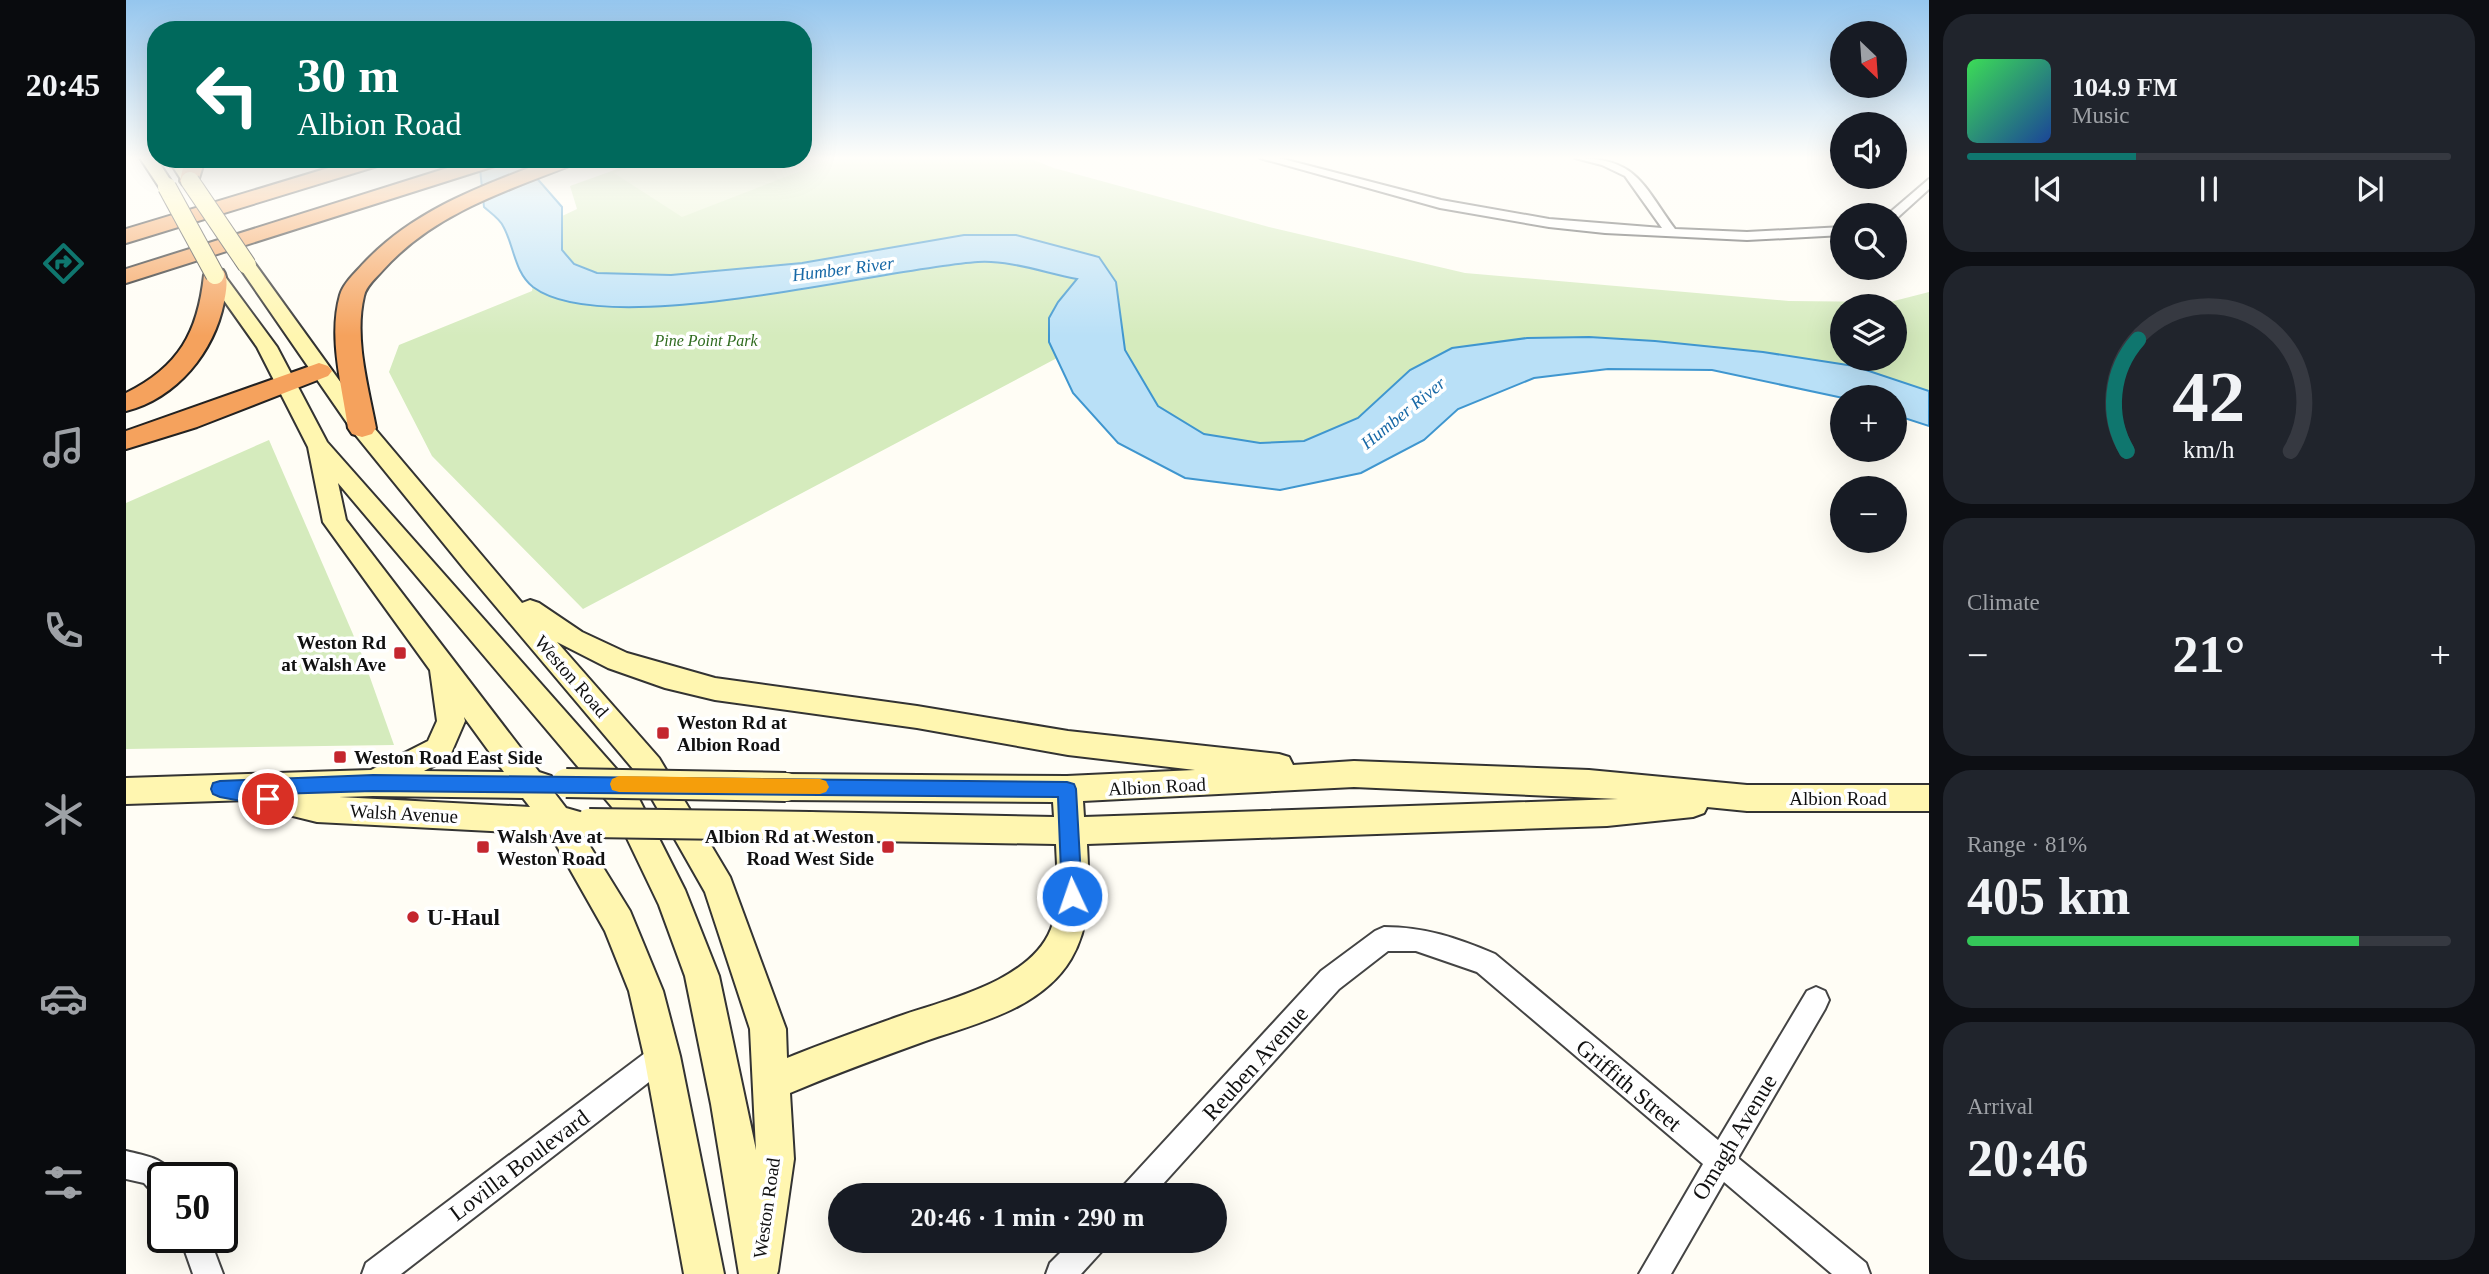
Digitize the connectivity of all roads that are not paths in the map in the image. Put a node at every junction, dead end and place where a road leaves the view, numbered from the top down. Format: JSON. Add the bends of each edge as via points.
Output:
{"nodes":[{"id":1,"x":184,"y":217,"type":"edge"},
{"id":2,"x":187,"y":217,"type":"edge"},
{"id":3,"x":213,"y":217,"type":"edge"},
{"id":4,"x":253,"y":217,"type":"edge"},
{"id":5,"x":313,"y":217,"type":"edge"},
{"id":6,"x":433,"y":217,"type":"edge"},
{"id":7,"x":1513,"y":217,"type":"edge"},
{"id":8,"x":1660,"y":217,"type":"edge"},
{"id":9,"x":1671,"y":232,"type":"junction"},
{"id":10,"x":1830,"y":232,"type":"edge"},
{"id":11,"x":126,"y":236,"type":"edge"},
{"id":12,"x":245,"y":239,"type":"junction"},
{"id":13,"x":126,"y":256,"type":"edge"},
{"id":14,"x":215,"y":275,"type":"junction"},
{"id":15,"x":126,"y":276,"type":"edge"},
{"id":16,"x":126,"y":282,"type":"edge"},
{"id":17,"x":319,"y":371,"type":"junction"},
{"id":18,"x":285,"y":384,"type":"junction"},
{"id":19,"x":126,"y":404,"type":"edge"},
{"id":20,"x":362,"y":428,"type":"junction"},
{"id":21,"x":126,"y":440,"type":"edge"},
{"id":22,"x":318,"y":445,"type":"junction"},
{"id":23,"x":475,"y":565,"type":"junction"},
{"id":24,"x":441,"y":664,"type":"junction"},
{"id":25,"x":1354,"y":774,"type":"junction"},
{"id":26,"x":373,"y":783,"type":"junction"},
{"id":27,"x":566,"y":783,"type":"joint"},
{"id":28,"x":530,"y":786,"type":"junction"},
{"id":29,"x":220,"y":789,"type":"junction"},
{"id":30,"x":1067,"y":789,"type":"junction"},
{"id":31,"x":126,"y":791,"type":"edge"},
{"id":32,"x":1747,"y":798,"type":"junction"},
{"id":33,"x":1929,"y":799,"type":"edge"},
{"id":34,"x":574,"y":822,"type":"junction"},
{"id":35,"x":1069,"y":831,"type":"junction"},
{"id":36,"x":1384,"y":939,"type":"joint"},
{"id":37,"x":1816,"y":1000,"type":"dead end"},
{"id":38,"x":662,"y":1056,"type":"junction"},
{"id":39,"x":773,"y":1082,"type":"junction"},
{"id":40,"x":1719,"y":1161,"type":"junction"},
{"id":41,"x":126,"y":1165,"type":"edge"},
{"id":42,"x":147,"y":1170,"type":"edge"},
{"id":43,"x":1144,"y":1183,"type":"edge"},
{"id":44,"x":200,"y":1253,"type":"edge"},
{"id":45,"x":1081,"y":1253,"type":"edge"},
{"id":46,"x":758,"y":1273,"type":"edge"},
{"id":47,"x":208,"y":1274,"type":"edge"},
{"id":48,"x":377,"y":1274,"type":"edge"},
{"id":49,"x":704,"y":1274,"type":"edge"},
{"id":50,"x":1061,"y":1274,"type":"edge"},
{"id":51,"x":1654,"y":1274,"type":"edge"},
{"id":52,"x":1855,"y":1274,"type":"edge"}],
"edges":[{"from":1,"to":14,"type":"main road","name":"Weston Road","bridge":true},
{"from":2,"to":11,"type":"highway"},
{"from":3,"to":17,"type":"main road","name":"Weston Road","bridge":true},
{"from":4,"to":13,"type":"highway"},
{"from":5,"to":12,"type":"highway"},
{"from":6,"to":20,"type":"highway","via":[[380,257],[352,292],[348,344]]},
{"from":7,"to":9,"type":"street"},
{"from":8,"to":9,"type":"street"},
{"from":9,"to":10,"type":"street","via":[[1747,236]]},
{"from":12,"to":15,"type":"highway"},
{"from":12,"to":16,"type":"highway"},
{"from":14,"to":18,"type":"main road","name":"Weston Road","via":[[267,347]]},
{"from":14,"to":19,"type":"highway","via":[[211,313],[198,346],[170,378]]},
{"from":17,"to":18,"type":"highway"},
{"from":17,"to":20,"type":"main road","name":"Weston Road"},
{"from":18,"to":21,"type":"highway"},
{"from":18,"to":22,"type":"main road","name":"Weston Road"},
{"from":20,"to":23,"type":"main road","name":"Weston Road"},
{"from":22,"to":24,"type":"main road","via":[[335,522]]},
{"from":22,"to":46,"type":"main road","name":"Weston Road","via":[[623,797],[674,901],[702,976]]},
{"from":23,"to":25,"type":"main road","via":[[556,631],[631,667],[740,695],[1088,746]]},
{"from":23,"to":39,"type":"main road","name":"Weston Road","via":[[649,767],[719,887],[768,1029]]},
{"from":24,"to":26,"type":"main road","via":[[451,721],[439,749]]},
{"from":24,"to":28,"type":"main road"},
{"from":25,"to":30,"type":"main road","name":"Albion Road"},
{"from":25,"to":32,"type":"main road","name":"Albion Road","via":[[1588,783]]},
{"from":26,"to":28,"type":"main road","name":"Walsh Avenue"},
{"from":26,"to":29,"type":"main road","name":"Walsh Avenue"},
{"from":27,"to":28,"type":"main road","name":"Walsh Avenue"},
{"from":27,"to":30,"type":"main road","name":"Albion Road","bridge":true},
{"from":28,"to":34,"type":"main road"},
{"from":29,"to":31,"type":"main road","name":"Walsh Avenue"},
{"from":29,"to":34,"type":"main road","name":"Walsh Avenue","via":[[317,808]]},
{"from":30,"to":35,"type":"main road"},
{"from":32,"to":33,"type":"main road","name":"Albion Road"},
{"from":32,"to":35,"type":"main road","name":"Albion Road","via":[[1607,813]]},
{"from":34,"to":35,"type":"main road","name":"Albion Road","bridge":true},
{"from":34,"to":38,"type":"main road","via":[[646,991]]},
{"from":35,"to":39,"type":"main road","via":[[1072,913],[1055,955],[1036,974],[986,1003]]},
{"from":36,"to":40,"type":"street","name":"Griffith Street","via":[[1416,939],[1486,963]]},
{"from":36,"to":43,"type":"street","name":"Reuben Avenue","via":[[1330,980]]},
{"from":37,"to":40,"type":"street","name":"Omagh Avenue"},
{"from":38,"to":48,"type":"street","name":"Lovilla Boulevard"},
{"from":38,"to":49,"type":"main road"},
{"from":39,"to":46,"type":"main road","name":"Weston Road","via":[[775,1158]]},
{"from":40,"to":51,"type":"street","name":"Omagh Avenue"},
{"from":40,"to":52,"type":"street","name":"Griffith Street"},
{"from":41,"to":42,"type":"street"},
{"from":44,"to":47,"type":"street"},
{"from":45,"to":50,"type":"street"}]}
